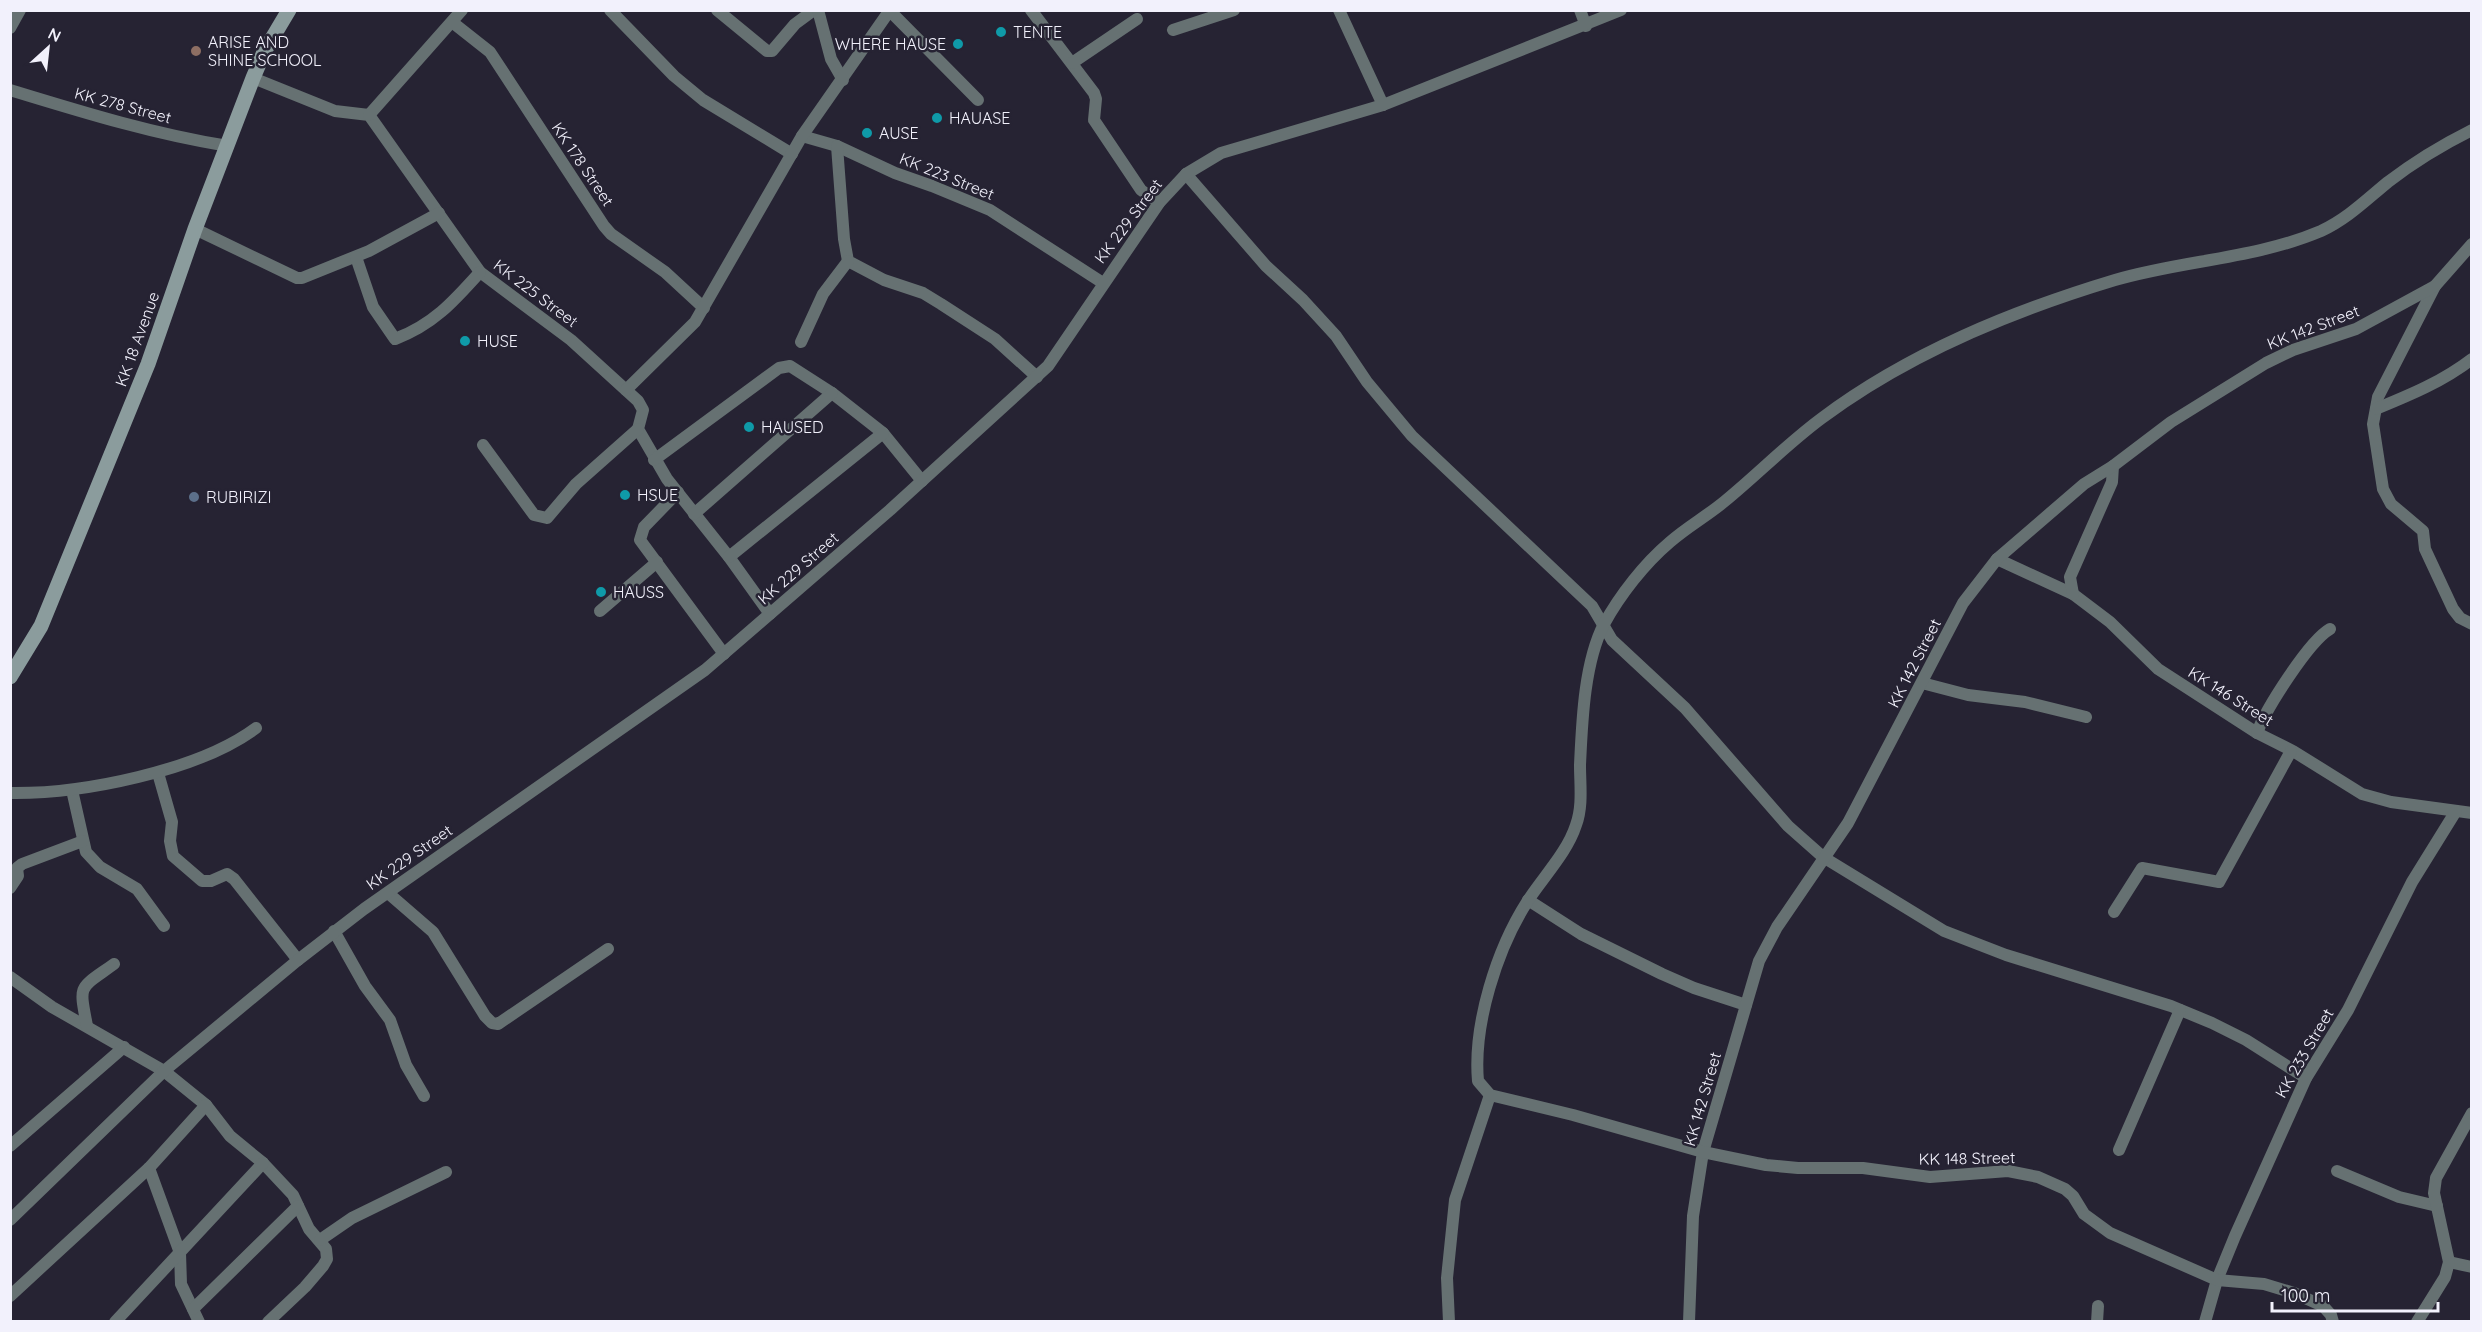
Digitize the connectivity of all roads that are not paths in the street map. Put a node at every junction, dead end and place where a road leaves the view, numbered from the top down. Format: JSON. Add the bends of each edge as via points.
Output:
{"nodes":[{"id":1,"x":20,"y":10,"type":"edge"},
{"id":2,"x":289,"y":10,"type":"edge"},
{"id":3,"x":462,"y":10,"type":"edge"},
{"id":4,"x":610,"y":10,"type":"edge"},
{"id":5,"x":717,"y":10,"type":"edge"},
{"id":6,"x":816,"y":10,"type":"edge"},
{"id":7,"x":1031,"y":10,"type":"edge"},
{"id":8,"x":1234,"y":10,"type":"edge"},
{"id":9,"x":1339,"y":10,"type":"edge"},
{"id":10,"x":1580,"y":10,"type":"edge"},
{"id":11,"x":1621,"y":10,"type":"edge"},
{"id":12,"x":890,"y":11,"type":"edge"},
{"id":13,"x":1137,"y":19,"type":"dead end"},
{"id":14,"x":452,"y":22,"type":"junction"},
{"id":15,"x":1586,"y":26,"type":"junction"},
{"id":16,"x":10,"y":28,"type":"edge"},
{"id":17,"x":1173,"y":30,"type":"dead end"},
{"id":18,"x":1072,"y":63,"type":"junction"},
{"id":19,"x":254,"y":78,"type":"junction"},
{"id":20,"x":843,"y":80,"type":"junction"},
{"id":21,"x":10,"y":90,"type":"edge"},
{"id":22,"x":978,"y":100,"type":"dead end"},
{"id":23,"x":1383,"y":105,"type":"junction"},
{"id":24,"x":369,"y":115,"type":"junction"},
{"id":25,"x":2472,"y":130,"type":"edge"},
{"id":26,"x":802,"y":136,"type":"junction"},
{"id":27,"x":228,"y":146,"type":"junction"},
{"id":28,"x":837,"y":146,"type":"junction"},
{"id":29,"x":792,"y":154,"type":"junction"},
{"id":30,"x":1186,"y":174,"type":"junction"},
{"id":31,"x":1159,"y":203,"type":"junction"},
{"id":32,"x":440,"y":213,"type":"junction"},
{"id":33,"x":195,"y":229,"type":"junction"},
{"id":34,"x":2472,"y":244,"type":"edge"},
{"id":35,"x":356,"y":256,"type":"junction"},
{"id":36,"x":848,"y":261,"type":"junction"},
{"id":37,"x":480,"y":272,"type":"junction"},
{"id":38,"x":1103,"y":283,"type":"junction"},
{"id":39,"x":2435,"y":286,"type":"junction"},
{"id":40,"x":704,"y":308,"type":"junction"},
{"id":41,"x":801,"y":342,"type":"dead end"},
{"id":42,"x":2472,"y":359,"type":"edge"},
{"id":43,"x":1037,"y":376,"type":"junction"},
{"id":44,"x":626,"y":390,"type":"junction"},
{"id":45,"x":832,"y":393,"type":"junction"},
{"id":46,"x":2376,"y":409,"type":"junction"},
{"id":47,"x":638,"y":429,"type":"junction"},
{"id":48,"x":884,"y":433,"type":"junction"},
{"id":49,"x":483,"y":445,"type":"dead end"},
{"id":50,"x":654,"y":460,"type":"junction"},
{"id":51,"x":2113,"y":466,"type":"junction"},
{"id":52,"x":922,"y":481,"type":"junction"},
{"id":53,"x":678,"y":492,"type":"junction"},
{"id":54,"x":694,"y":513,"type":"junction"},
{"id":55,"x":729,"y":557,"type":"junction"},
{"id":56,"x":1996,"y":559,"type":"junction"},
{"id":57,"x":657,"y":562,"type":"junction"},
{"id":58,"x":2073,"y":594,"type":"junction"},
{"id":59,"x":600,"y":610,"type":"dead end"},
{"id":60,"x":770,"y":614,"type":"junction"},
{"id":61,"x":2472,"y":624,"type":"edge"},
{"id":62,"x":1603,"y":626,"type":"junction"},
{"id":63,"x":2330,"y":629,"type":"dead end"},
{"id":64,"x":724,"y":654,"type":"junction"},
{"id":65,"x":10,"y":677,"type":"edge"},
{"id":66,"x":1922,"y":683,"type":"junction"},
{"id":67,"x":2086,"y":717,"type":"dead end"},
{"id":68,"x":256,"y":728,"type":"dead end"},
{"id":69,"x":2257,"y":733,"type":"junction"},
{"id":70,"x":2291,"y":751,"type":"junction"},
{"id":71,"x":158,"y":773,"type":"junction"},
{"id":72,"x":72,"y":790,"type":"junction"},
{"id":73,"x":10,"y":793,"type":"edge"},
{"id":74,"x":2456,"y":811,"type":"junction"},
{"id":75,"x":2471,"y":812,"type":"edge"},
{"id":76,"x":83,"y":841,"type":"junction"},
{"id":77,"x":1823,"y":857,"type":"junction"},
{"id":78,"x":10,"y":888,"type":"edge"},
{"id":79,"x":388,"y":893,"type":"junction"},
{"id":80,"x":1528,"y":900,"type":"junction"},
{"id":81,"x":2114,"y":912,"type":"dead end"},
{"id":82,"x":164,"y":926,"type":"dead end"},
{"id":83,"x":334,"y":931,"type":"junction"},
{"id":84,"x":608,"y":949,"type":"dead end"},
{"id":85,"x":298,"y":960,"type":"junction"},
{"id":86,"x":114,"y":964,"type":"dead end"},
{"id":87,"x":10,"y":977,"type":"edge"},
{"id":88,"x":1746,"y":1005,"type":"junction"},
{"id":89,"x":2180,"y":1010,"type":"junction"},
{"id":90,"x":87,"y":1026,"type":"junction"},
{"id":91,"x":124,"y":1047,"type":"junction"},
{"id":92,"x":164,"y":1071,"type":"junction"},
{"id":93,"x":2306,"y":1078,"type":"junction"},
{"id":94,"x":1491,"y":1095,"type":"junction"},
{"id":95,"x":424,"y":1096,"type":"dead end"},
{"id":96,"x":206,"y":1105,"type":"junction"},
{"id":97,"x":2472,"y":1113,"type":"edge"},
{"id":98,"x":10,"y":1146,"type":"edge"},
{"id":99,"x":2119,"y":1150,"type":"dead end"},
{"id":100,"x":1703,"y":1152,"type":"junction"},
{"id":101,"x":263,"y":1162,"type":"junction"},
{"id":102,"x":149,"y":1168,"type":"junction"},
{"id":103,"x":2337,"y":1171,"type":"dead end"},
{"id":104,"x":446,"y":1172,"type":"dead end"},
{"id":105,"x":298,"y":1206,"type":"junction"},
{"id":106,"x":2437,"y":1206,"type":"junction"},
{"id":107,"x":10,"y":1220,"type":"edge"},
{"id":108,"x":320,"y":1240,"type":"junction"},
{"id":109,"x":180,"y":1253,"type":"junction"},
{"id":110,"x":2449,"y":1262,"type":"junction"},
{"id":111,"x":2472,"y":1267,"type":"edge"},
{"id":112,"x":2217,"y":1280,"type":"junction"},
{"id":113,"x":10,"y":1296,"type":"edge"},
{"id":114,"x":2098,"y":1306,"type":"dead end"},
{"id":115,"x":193,"y":1309,"type":"junction"},
{"id":116,"x":115,"y":1322,"type":"edge"},
{"id":117,"x":199,"y":1322,"type":"edge"},
{"id":118,"x":268,"y":1322,"type":"edge"},
{"id":119,"x":1449,"y":1322,"type":"edge"},
{"id":120,"x":1689,"y":1322,"type":"edge"},
{"id":121,"x":2097,"y":1322,"type":"edge"},
{"id":122,"x":2205,"y":1322,"type":"edge"},
{"id":123,"x":2333,"y":1322,"type":"edge"},
{"id":124,"x":2417,"y":1322,"type":"edge"}],
"edges":[{"from":1,"to":16,"type":"street"},
{"from":2,"to":19,"type":"main road","name":"KK 18 Avenue","via":[[264,52]]},
{"from":3,"to":14,"type":"street"},
{"from":4,"to":29,"type":"street","via":[[703,100]]},
{"from":5,"to":6,"type":"street","via":[[767,51],[772,51],[795,24]]},
{"from":6,"to":20,"type":"street","via":[[831,59]]},
{"from":7,"to":18,"type":"street"},
{"from":8,"to":17,"type":"street"},
{"from":9,"to":23,"type":"street"},
{"from":10,"to":15,"type":"street"},
{"from":11,"to":15,"type":"street","name":"KK 229 Street"},
{"from":12,"to":20,"type":"street"},
{"from":12,"to":22,"type":"street"},
{"from":13,"to":18,"type":"street"},
{"from":14,"to":24,"type":"street"},
{"from":14,"to":40,"type":"street","name":"KK 178 Street","via":[[490,52],[611,234],[665,272]]},
{"from":15,"to":23,"type":"street","name":"KK 229 Street"},
{"from":18,"to":31,"type":"street","via":[[1094,93],[1094,120],[1141,190]]},
{"from":19,"to":24,"type":"street","via":[[335,111]]},
{"from":19,"to":27,"type":"main road","name":"KK 18 Avenue"},
{"from":20,"to":26,"type":"street"},
{"from":21,"to":27,"type":"street","name":"KK 278 Street","via":[[187,140]]},
{"from":23,"to":30,"type":"street","name":"KK 229 Street","via":[[1221,153]]},
{"from":24,"to":32,"type":"street","name":"KK 225 Street"},
{"from":25,"to":62,"type":"street","via":[[2391,180],[2344,219],[2317,232],[2228,258],[2125,278],[2020,311],[1882,378],[1823,417],[1726,501],[1669,542],[1625,591]]},
{"from":26,"to":28,"type":"street","name":"KK 223 Street"},
{"from":26,"to":29,"type":"street"},
{"from":27,"to":33,"type":"main road","name":"KK 18 Avenue"},
{"from":28,"to":36,"type":"street"},
{"from":28,"to":38,"type":"street","name":"KK 223 Street","via":[[990,210]]},
{"from":29,"to":40,"type":"street"},
{"from":30,"to":31,"type":"street","name":"KK 229 Street"},
{"from":30,"to":62,"type":"street","via":[[1266,266],[1336,336],[1367,382],[1412,436],[1592,606]]},
{"from":31,"to":38,"type":"street","name":"KK 229 Street"},
{"from":32,"to":35,"type":"street"},
{"from":32,"to":37,"type":"street","name":"KK 225 Street"},
{"from":33,"to":35,"type":"street","via":[[297,278]]},
{"from":33,"to":65,"type":"main road","name":"KK 18 Avenue","via":[[117,442],[37,635]]},
{"from":34,"to":39,"type":"street","name":"KK 142 Street"},
{"from":35,"to":37,"type":"street","via":[[372,307],[395,339],[445,310]]},
{"from":36,"to":41,"type":"street","via":[[823,294]]},
{"from":36,"to":43,"type":"street","via":[[932,298],[995,339]]},
{"from":37,"to":44,"type":"street","name":"KK 225 Street","via":[[571,340]]},
{"from":38,"to":43,"type":"street","name":"KK 229 Street","via":[[1048,366]]},
{"from":39,"to":46,"type":"street","via":[[2394,363]]},
{"from":39,"to":51,"type":"street","name":"KK 142 Street","via":[[2356,329],[2266,363],[2171,422]]},
{"from":40,"to":44,"type":"street","via":[[695,322]]},
{"from":42,"to":46,"type":"street","via":[[2429,387]]},
{"from":43,"to":52,"type":"street","name":"KK 229 Street"},
{"from":44,"to":47,"type":"street","name":"KK 225 Street","via":[[644,410]]},
{"from":45,"to":48,"type":"street"},
{"from":45,"to":50,"type":"street","via":[[797,369],[779,368]]},
{"from":45,"to":54,"type":"street"},
{"from":46,"to":61,"type":"street","via":[[2373,424],[2383,489],[2391,504],[2423,531],[2425,549],[2453,609]]},
{"from":47,"to":49,"type":"street","via":[[576,484],[547,518],[534,515]]},
{"from":47,"to":50,"type":"street","name":"KK 225 Street"},
{"from":48,"to":52,"type":"street"},
{"from":48,"to":55,"type":"street"},
{"from":50,"to":53,"type":"street","name":"KK 225 Street"},
{"from":51,"to":56,"type":"street","name":"KK 142 Street","via":[[2084,484]]},
{"from":51,"to":58,"type":"street","via":[[2112,482],[2070,577]]},
{"from":52,"to":60,"type":"street","name":"KK 229 Street"},
{"from":53,"to":54,"type":"street","name":"KK 225 Street"},
{"from":53,"to":57,"type":"street","via":[[640,534],[640,540]]},
{"from":54,"to":55,"type":"street","name":"KK 225 Street"},
{"from":55,"to":60,"type":"street","name":"KK 225 Street"},
{"from":56,"to":58,"type":"street","name":"KK 146 Street"},
{"from":56,"to":66,"type":"street","name":"KK 142 Street","via":[[1963,603]]},
{"from":57,"to":59,"type":"street"},
{"from":57,"to":64,"type":"street"},
{"from":58,"to":69,"type":"street","name":"KK 146 Street","via":[[2110,622],[2158,669]]},
{"from":60,"to":64,"type":"street","name":"KK 229 Street"},
{"from":62,"to":77,"type":"street","via":[[1629,657],[1685,708],[1788,826]]},
{"from":62,"to":80,"type":"street","via":[[1589,670],[1576,826]]},
{"from":63,"to":69,"type":"street","via":[[2296,665],[2262,718]]},
{"from":64,"to":79,"type":"street","name":"KK 229 Street"},
{"from":66,"to":67,"type":"street"},
{"from":66,"to":77,"type":"street","name":"KK 142 Street","via":[[1848,823]]},
{"from":68,"to":71,"type":"street","via":[[233,744]]},
{"from":69,"to":70,"type":"street","name":"KK 146 Street"},
{"from":70,"to":74,"type":"street","name":"KK 146 Street","via":[[2362,794]]},
{"from":70,"to":81,"type":"street","via":[[2218,882],[2142,868]]},
{"from":71,"to":72,"type":"street"},
{"from":71,"to":85,"type":"street","via":[[172,822],[173,856],[202,881],[226,874],[234,879]]},
{"from":72,"to":73,"type":"street"},
{"from":72,"to":76,"type":"street"},
{"from":74,"to":75,"type":"street","name":"KK 146 Street"},
{"from":74,"to":93,"type":"street","name":"KK 233 Street","via":[[2412,882],[2348,1010]]},
{"from":76,"to":78,"type":"street","via":[[22,864]]},
{"from":76,"to":82,"type":"street","via":[[91,860],[137,890]]},
{"from":77,"to":88,"type":"street","name":"KK 142 Street","via":[[1768,943]]},
{"from":77,"to":89,"type":"street","via":[[1944,931]]},
{"from":79,"to":83,"type":"street","name":"KK 229 Street"},
{"from":79,"to":84,"type":"street","via":[[433,932],[492,1023],[498,1024]]},
{"from":80,"to":88,"type":"street","via":[[1581,934],[1662,974]]},
{"from":80,"to":94,"type":"street","via":[[1494,972],[1480,1034],[1478,1081]]},
{"from":83,"to":85,"type":"street","name":"KK 229 Street"},
{"from":83,"to":95,"type":"street","via":[[365,986],[390,1020],[406,1065]]},
{"from":85,"to":92,"type":"street","name":"KK 229 Street"},
{"from":86,"to":90,"type":"street","via":[[82,991]]},
{"from":87,"to":90,"type":"street"},
{"from":88,"to":100,"type":"street","name":"KK 142 Street"},
{"from":89,"to":93,"type":"street","via":[[2246,1040]]},
{"from":89,"to":99,"type":"street"},
{"from":90,"to":91,"type":"street"},
{"from":91,"to":92,"type":"street"},
{"from":91,"to":98,"type":"street"},
{"from":92,"to":96,"type":"street"},
{"from":92,"to":107,"type":"street","name":"KK 229 Street"},
{"from":93,"to":112,"type":"street","name":"KK 233 Street"},
{"from":94,"to":100,"type":"street","name":"KK 148 Street"},
{"from":94,"to":119,"type":"street","via":[[1455,1200],[1447,1278]]},
{"from":96,"to":101,"type":"street","via":[[230,1136]]},
{"from":96,"to":102,"type":"street"},
{"from":97,"to":106,"type":"street","via":[[2436,1179]]},
{"from":100,"to":112,"type":"street","name":"KK 148 Street","via":[[1766,1165],[1863,1168],[1930,1177],[2022,1173],[2065,1189],[2084,1214],[2110,1233]]},
{"from":100,"to":120,"type":"street","name":"KK 142 Street","via":[[1693,1216]]},
{"from":101,"to":105,"type":"street"},
{"from":101,"to":109,"type":"street"},
{"from":102,"to":109,"type":"street"},
{"from":102,"to":113,"type":"street"},
{"from":103,"to":106,"type":"street","via":[[2399,1197]]},
{"from":104,"to":108,"type":"street","via":[[352,1218]]},
{"from":105,"to":108,"type":"street","via":[[309,1229]]},
{"from":105,"to":115,"type":"street"},
{"from":106,"to":110,"type":"street"},
{"from":108,"to":118,"type":"street","via":[[326,1249],[323,1266]]},
{"from":109,"to":115,"type":"street","via":[[181,1284]]},
{"from":109,"to":116,"type":"street"},
{"from":110,"to":111,"type":"street"},
{"from":110,"to":124,"type":"street","via":[[2445,1276]]},
{"from":112,"to":122,"type":"street","name":"KK 233 Street"},
{"from":112,"to":123,"type":"street","name":"KK 148 Street","via":[[2264,1284],[2294,1293],[2322,1306]]},
{"from":114,"to":121,"type":"street"},
{"from":115,"to":117,"type":"street"}]}
